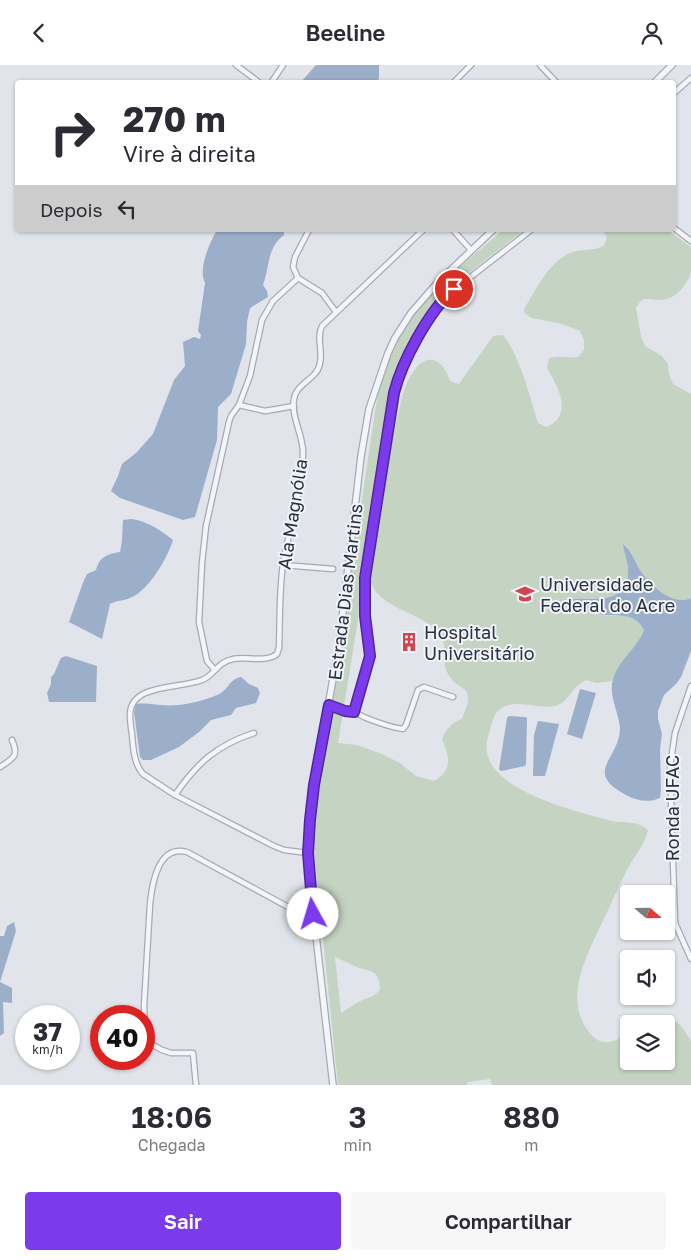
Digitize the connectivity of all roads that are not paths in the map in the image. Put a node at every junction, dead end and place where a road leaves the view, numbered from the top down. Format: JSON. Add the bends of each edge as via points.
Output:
{"nodes":[{"id":1,"x":236,"y":65,"type":"edge"},
{"id":2,"x":283,"y":65,"type":"edge"},
{"id":3,"x":471,"y":65,"type":"edge"},
{"id":4,"x":540,"y":65,"type":"edge"},
{"id":5,"x":672,"y":65,"type":"edge"},
{"id":6,"x":691,"y":78,"type":"edge"},
{"id":7,"x":256,"y":80,"type":"edge"},
{"id":8,"x":273,"y":80,"type":"edge"},
{"id":9,"x":456,"y":80,"type":"edge"},
{"id":10,"x":554,"y":80,"type":"edge"},
{"id":11,"x":657,"y":80,"type":"edge"},
{"id":12,"x":676,"y":91,"type":"edge"},
{"id":13,"x":676,"y":230,"type":"edge"},
{"id":14,"x":308,"y":232,"type":"edge"},
{"id":15,"x":421,"y":232,"type":"edge"},
{"id":16,"x":455,"y":232,"type":"edge"},
{"id":17,"x":491,"y":232,"type":"edge"},
{"id":18,"x":528,"y":232,"type":"edge"},
{"id":19,"x":691,"y":241,"type":"edge"},
{"id":20,"x":471,"y":250,"type":"junction"},
{"id":21,"x":298,"y":278,"type":"junction"},
{"id":22,"x":336,"y":312,"type":"junction"},
{"id":23,"x":239,"y":405,"type":"junction"},
{"id":24,"x":294,"y":406,"type":"junction"},
{"id":25,"x":283,"y":565,"type":"junction"},
{"id":26,"x":333,"y":569,"type":"dead end"},
{"id":27,"x":214,"y":669,"type":"junction"},
{"id":28,"x":691,"y":686,"type":"edge"},
{"id":29,"x":453,"y":697,"type":"dead end"},
{"id":30,"x":329,"y":705,"type":"junction"},
{"id":31,"x":354,"y":712,"type":"junction"},
{"id":32,"x":254,"y":733,"type":"dead end"},
{"id":33,"x":12,"y":739,"type":"dead end"},
{"id":34,"x":0,"y":767,"type":"edge"},
{"id":35,"x":175,"y":795,"type":"junction"},
{"id":36,"x":308,"y":853,"type":"junction"},
{"id":37,"x":313,"y":914,"type":"junction"},
{"id":38,"x":691,"y":959,"type":"edge"},
{"id":39,"x":196,"y":1085,"type":"edge"},
{"id":40,"x":333,"y":1085,"type":"edge"}],
"edges":[{"from":1,"to":7,"type":"street"},
{"from":2,"to":8,"type":"street"},
{"from":3,"to":9,"type":"street"},
{"from":4,"to":10,"type":"street"},
{"from":5,"to":11,"type":"street"},
{"from":6,"to":12,"type":"street"},
{"from":13,"to":19,"type":"street"},
{"from":14,"to":21,"type":"street","via":[[293,262]]},
{"from":15,"to":22,"type":"street"},
{"from":16,"to":20,"type":"street"},
{"from":17,"to":20,"type":"street","name":"Estrada Dias Martins"},
{"from":18,"to":31,"type":"street","via":[[445,297],[436,307],[400,373],[392,403],[365,578],[370,656]]},
{"from":20,"to":30,"type":"street","name":"Estrada Dias Martins","via":[[411,313],[391,345],[374,390],[366,421],[343,618]]},
{"from":21,"to":22,"type":"street","via":[[322,293]]},
{"from":21,"to":23,"type":"street","via":[[273,301],[262,320],[250,375]]},
{"from":22,"to":24,"type":"street","via":[[320,331],[320,367],[299,388]]},
{"from":23,"to":24,"type":"street","via":[[265,411]]},
{"from":23,"to":27,"type":"street","via":[[229,422],[206,526],[202,563],[199,622],[207,661]]},
{"from":24,"to":25,"type":"street","name":"Ala Magnólia","via":[[303,446],[302,465]]},
{"from":25,"to":26,"type":"street"},
{"from":25,"to":27,"type":"street","name":"Ala Magnólia","via":[[277,654],[273,657],[233,659]]},
{"from":27,"to":35,"type":"street","via":[[199,681],[144,692],[131,708],[133,748],[139,770]]},
{"from":28,"to":38,"type":"street","name":"Ronda UFAC","via":[[675,733],[670,767],[675,923]]},
{"from":29,"to":31,"type":"street","via":[[421,688],[403,729]]},
{"from":30,"to":31,"type":"street"},
{"from":30,"to":36,"type":"street","name":"Estrada Dias Martins","via":[[312,796]]},
{"from":32,"to":35,"type":"street","via":[[228,743],[205,759]]},
{"from":33,"to":34,"type":"street","via":[[16,754]]},
{"from":35,"to":36,"type":"street","via":[[274,846]]},
{"from":36,"to":37,"type":"street","name":"Estrada Dias Martins"},
{"from":37,"to":39,"type":"street","via":[[290,908],[188,852],[176,851],[159,866],[152,889],[145,1029],[153,1045],[162,1050],[192,1053]]},
{"from":37,"to":40,"type":"street","name":"Estrada Dias Martins"}]}
